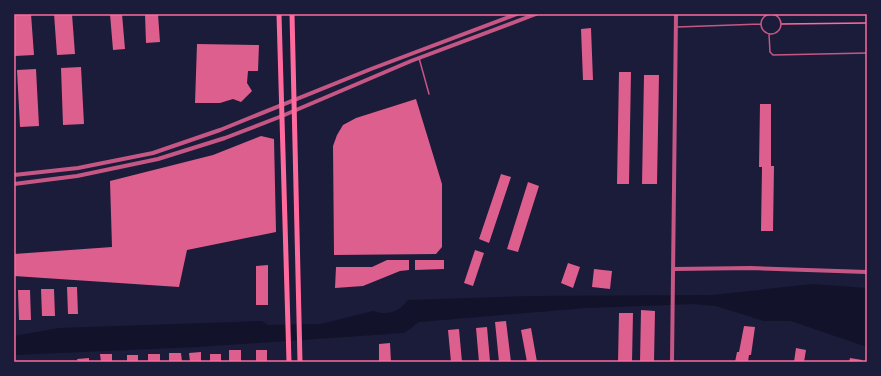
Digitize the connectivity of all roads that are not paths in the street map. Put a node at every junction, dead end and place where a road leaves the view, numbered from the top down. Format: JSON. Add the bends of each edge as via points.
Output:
{"nodes":[{"id":1,"x":280,"y":14,"type":"edge"},
{"id":2,"x":292,"y":14,"type":"edge"},
{"id":3,"x":517,"y":14,"type":"edge"},
{"id":4,"x":536,"y":14,"type":"edge"},
{"id":5,"x":676,"y":14,"type":"edge"},
{"id":6,"x":769,"y":14,"type":"edge"},
{"id":7,"x":761,"y":24,"type":"junction"},
{"id":8,"x":676,"y":27,"type":"junction"},
{"id":9,"x":769,"y":34,"type":"junction"},
{"id":10,"x":867,"y":53,"type":"edge"},
{"id":11,"x":419,"y":58,"type":"junction"},
{"id":12,"x":429,"y":94,"type":"dead end"},
{"id":13,"x":295,"y":100,"type":"junction"},
{"id":14,"x":282,"y":106,"type":"junction"},
{"id":15,"x":295,"y":110,"type":"junction"},
{"id":16,"x":282,"y":116,"type":"junction"},
{"id":17,"x":14,"y":175,"type":"edge"},
{"id":18,"x":14,"y":184,"type":"edge"},
{"id":19,"x":674,"y":269,"type":"junction"},
{"id":20,"x":867,"y":272,"type":"edge"},
{"id":21,"x":289,"y":362,"type":"edge"},
{"id":22,"x":300,"y":362,"type":"edge"},
{"id":23,"x":672,"y":362,"type":"edge"}],
"edges":[{"from":1,"to":14,"type":"main road"},
{"from":2,"to":13,"type":"main road"},
{"from":3,"to":13,"type":"street"},
{"from":4,"to":11,"type":"street"},
{"from":5,"to":8,"type":"street"},
{"from":6,"to":7,"type":"lane"},
{"from":6,"to":9,"type":"lane","via":[[777,16],[781,24],[778,32]]},
{"from":7,"to":8,"type":"lane"},
{"from":7,"to":9,"type":"lane"},
{"from":8,"to":19,"type":"street"},
{"from":9,"to":10,"type":"lane","via":[[770,52],[773,55]]},
{"from":11,"to":12,"type":"lane"},
{"from":11,"to":15,"type":"street"},
{"from":13,"to":14,"type":"street"},
{"from":13,"to":15,"type":"main road"},
{"from":14,"to":16,"type":"main road"},
{"from":14,"to":17,"type":"street","via":[[153,153],[78,168]]},
{"from":15,"to":16,"type":"street"},
{"from":15,"to":22,"type":"main road"},
{"from":16,"to":18,"type":"street","via":[[158,160],[77,176]]},
{"from":16,"to":21,"type":"main road"},
{"from":19,"to":20,"type":"street","via":[[751,268]]},
{"from":19,"to":23,"type":"street"}]}
